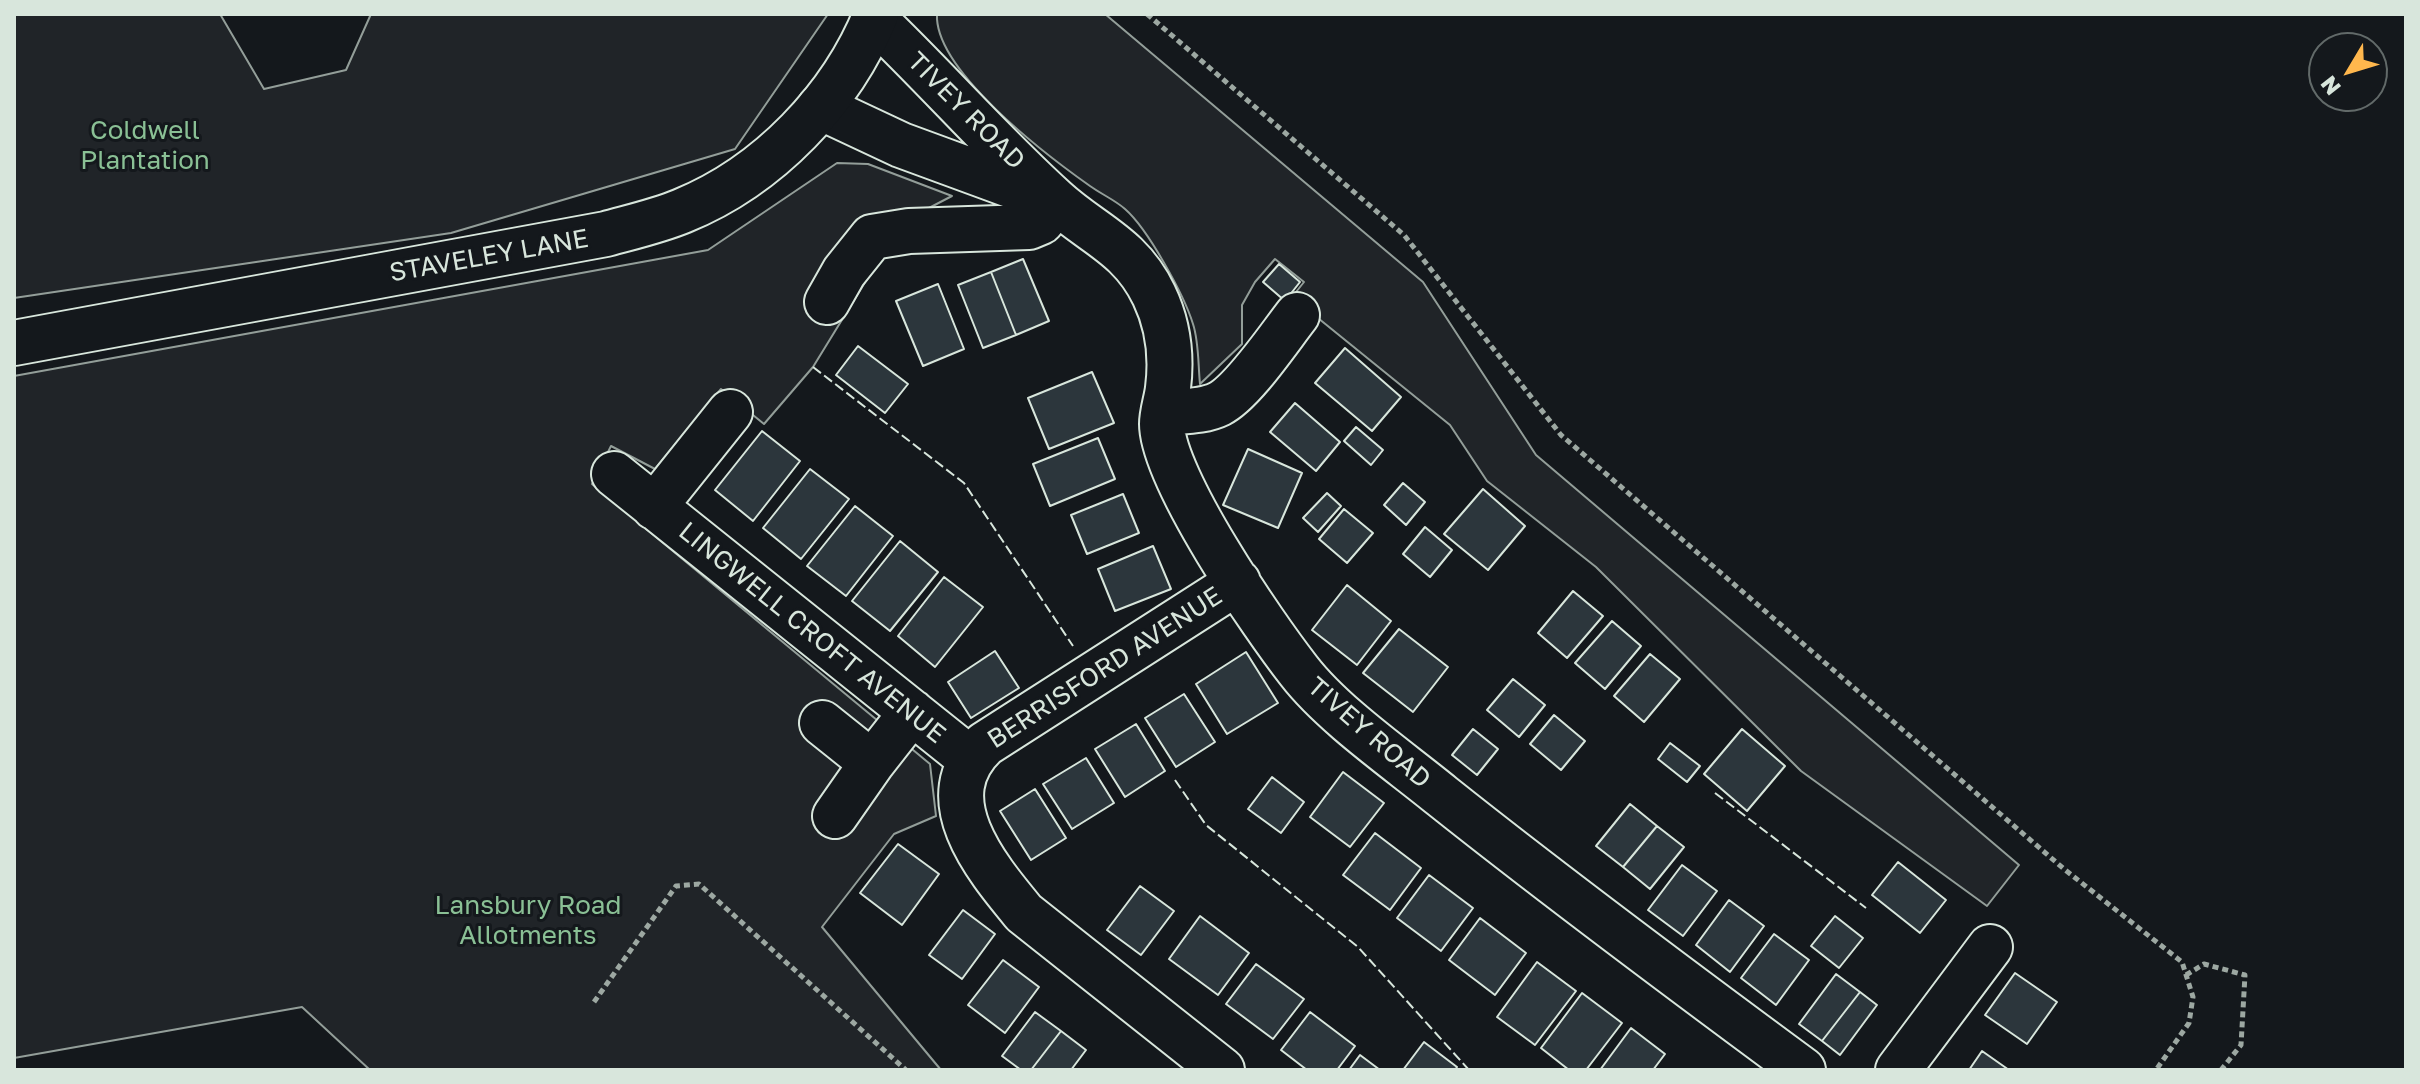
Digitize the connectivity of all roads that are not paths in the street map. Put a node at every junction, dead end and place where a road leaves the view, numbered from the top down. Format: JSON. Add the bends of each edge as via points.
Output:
{"nodes":[{"id":1,"x":875,"y":17,"type":"edge"},
{"id":2,"x":820,"y":107,"type":"junction"},
{"id":3,"x":1057,"y":203,"type":"junction"},
{"id":4,"x":827,"y":302,"type":"dead end"},
{"id":5,"x":1297,"y":315,"type":"dead end"},
{"id":6,"x":14,"y":343,"type":"edge"},
{"id":7,"x":730,"y":412,"type":"dead end"},
{"id":8,"x":1164,"y":413,"type":"junction"},
{"id":9,"x":614,"y":474,"type":"dead end"},
{"id":10,"x":654,"y":507,"type":"junction"},
{"id":11,"x":1238,"y":582,"type":"junction"},
{"id":12,"x":912,"y":712,"type":"junction"},
{"id":13,"x":822,"y":723,"type":"dead end"},
{"id":14,"x":969,"y":758,"type":"junction"},
{"id":15,"x":872,"y":763,"type":"junction"},
{"id":16,"x":835,"y":816,"type":"dead end"},
{"id":17,"x":1990,"y":947,"type":"dead end"},
{"id":18,"x":1222,"y":1070,"type":"edge"},
{"id":19,"x":1803,"y":1070,"type":"edge"},
{"id":20,"x":1898,"y":1070,"type":"edge"}],
"edges":[{"from":1,"to":2,"type":"street","name":"STAVELEY LANE"},
{"from":1,"to":3,"type":"street","name":"TIVEY ROAD"},
{"from":2,"to":3,"type":"street","name":"TIVEY ROAD","via":[[901,145]]},
{"from":2,"to":6,"type":"street","name":"STAVELEY LANE","via":[[750,175],[683,211],[606,234]]},
{"from":3,"to":4,"type":"street","via":[[1041,222],[1029,227],[872,237]]},
{"from":3,"to":8,"type":"street","name":"TIVEY ROAD","via":[[1131,260],[1154,295],[1169,340]]},
{"from":5,"to":8,"type":"street","via":[[1219,404]]},
{"from":7,"to":10,"type":"street","name":"LINGWELL CROFT AVENUE"},
{"from":8,"to":11,"type":"street","name":"TIVEY ROAD","via":[[1169,460]]},
{"from":9,"to":10,"type":"street","name":"LINGWELL CROFT AVENUE"},
{"from":10,"to":12,"type":"street","name":"LINGWELL CROFT AVENUE"},
{"from":11,"to":14,"type":"street","name":"BERRISFORD AVENUE"},
{"from":11,"to":19,"type":"street","name":"TIVEY ROAD","via":[[1300,673],[1329,702],[1541,875]]},
{"from":12,"to":14,"type":"street","name":"LINGWELL CROFT AVENUE"},
{"from":12,"to":15,"type":"street"},
{"from":13,"to":15,"type":"street"},
{"from":14,"to":18,"type":"street","name":"BERRISFORD AVENUE","via":[[961,798],[968,835],[998,881],[1024,913]]},
{"from":15,"to":16,"type":"street"},
{"from":17,"to":20,"type":"street"}]}
